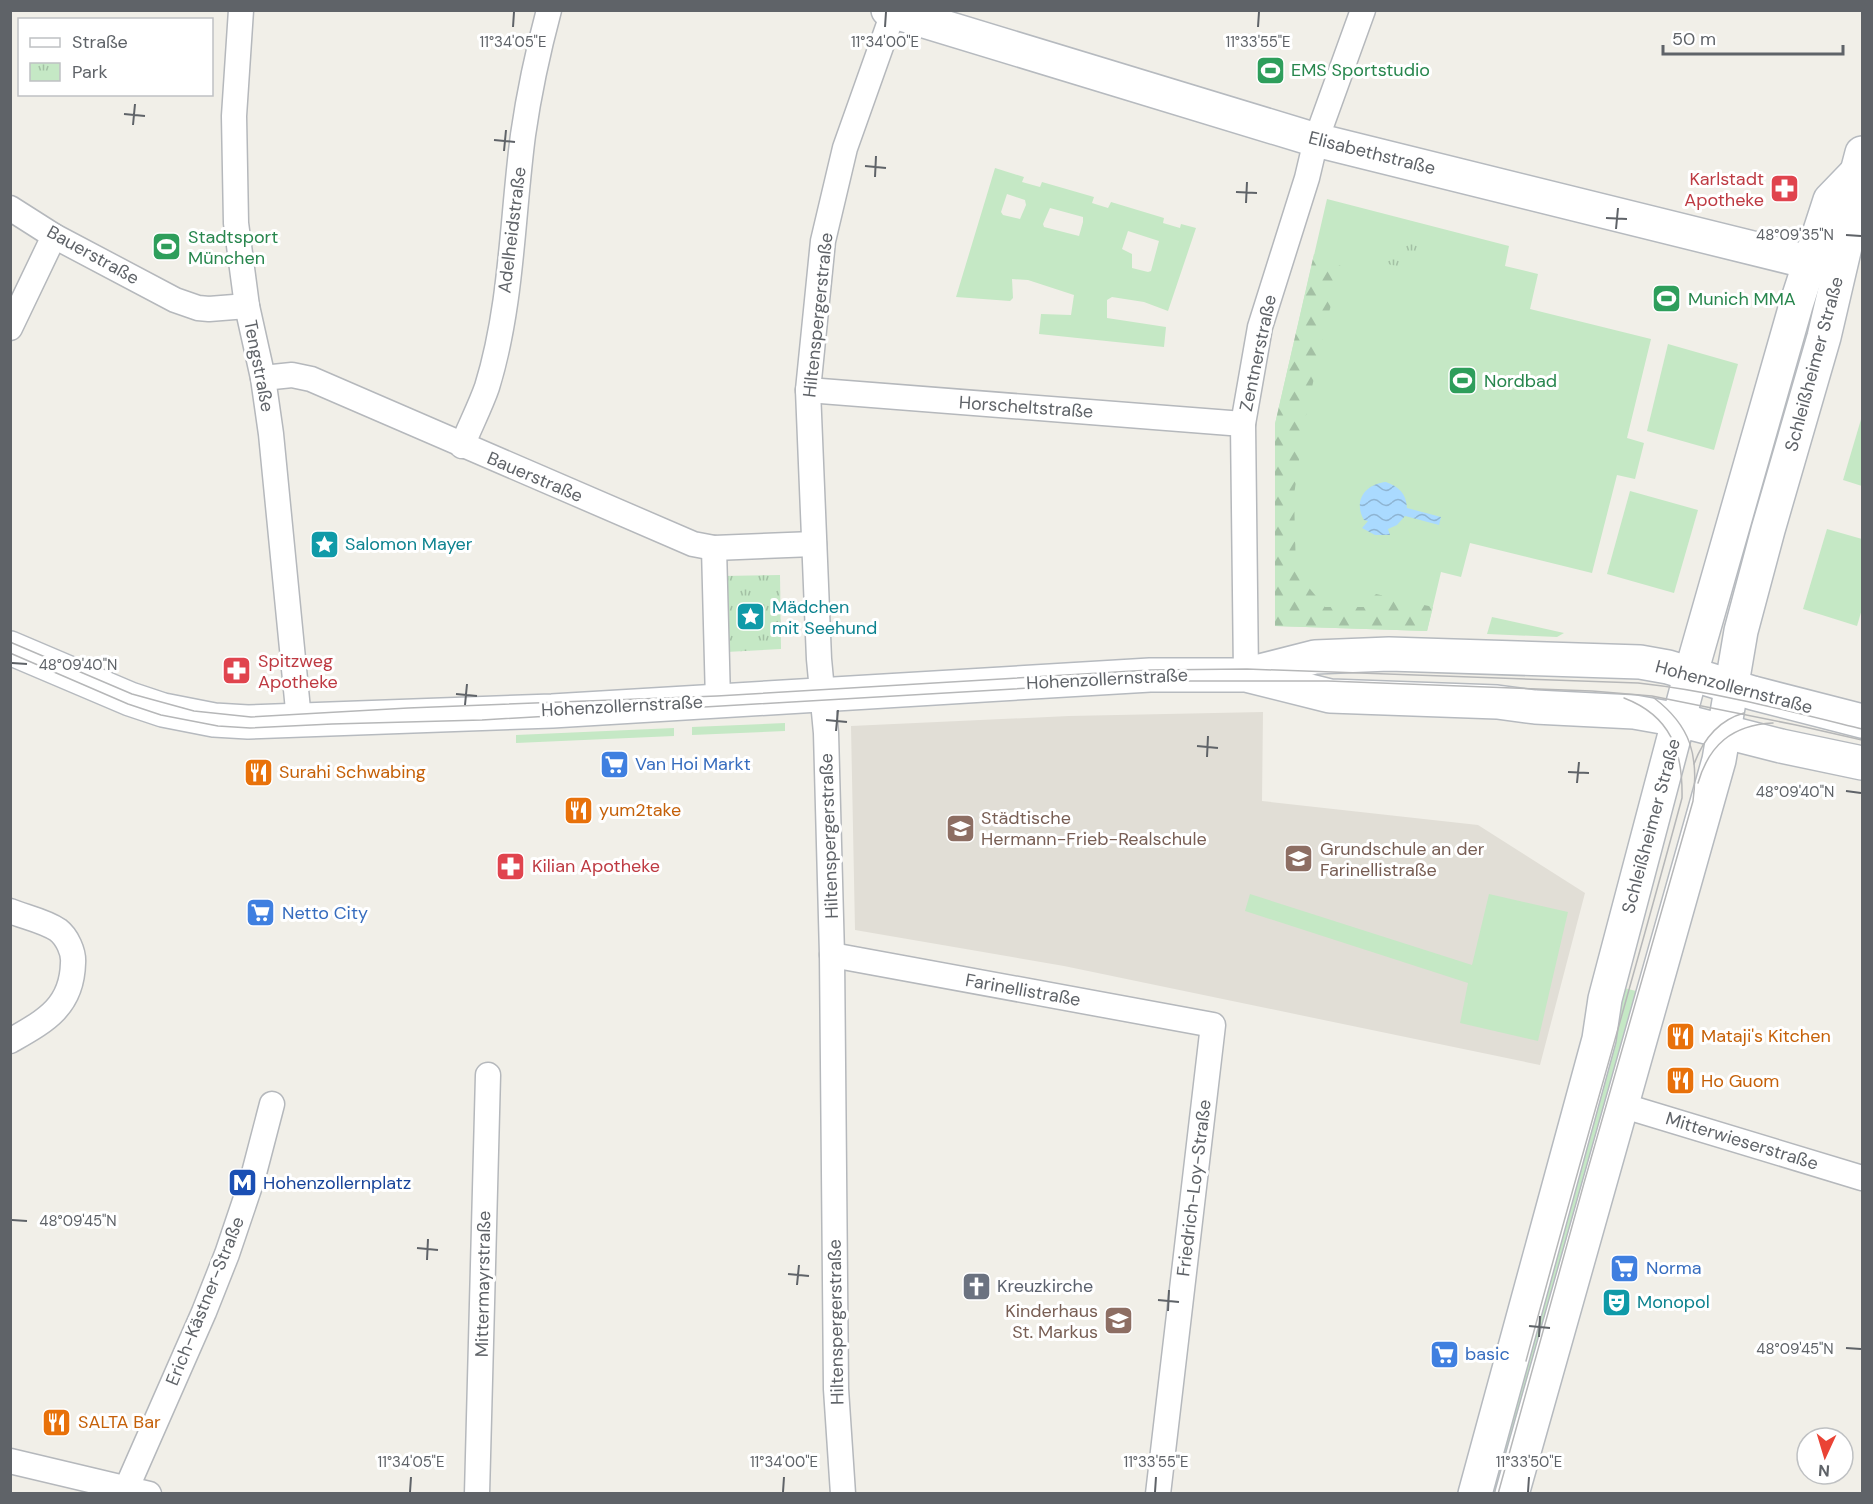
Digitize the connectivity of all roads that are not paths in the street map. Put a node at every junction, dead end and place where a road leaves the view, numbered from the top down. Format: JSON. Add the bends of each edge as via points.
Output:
{"nodes":[{"id":1,"x":241,"y":10,"type":"edge"},
{"id":2,"x":549,"y":10,"type":"edge"},
{"id":3,"x":1363,"y":10,"type":"edge"},
{"id":4,"x":891,"y":11,"type":"edge"},
{"id":5,"x":1316,"y":140,"type":"junction"},
{"id":6,"x":1860,"y":162,"type":"edge"},
{"id":7,"x":10,"y":208,"type":"edge"},
{"id":8,"x":54,"y":236,"type":"junction"},
{"id":9,"x":1809,"y":262,"type":"junction"},
{"id":10,"x":1852,"y":273,"type":"edge"},
{"id":11,"x":247,"y":306,"type":"junction"},
{"id":12,"x":10,"y":328,"type":"edge"},
{"id":13,"x":263,"y":378,"type":"junction"},
{"id":14,"x":808,"y":390,"type":"junction"},
{"id":15,"x":1243,"y":424,"type":"junction"},
{"id":16,"x":462,"y":446,"type":"junction"},
{"id":17,"x":814,"y":544,"type":"junction"},
{"id":18,"x":714,"y":548,"type":"junction"},
{"id":19,"x":10,"y":648,"type":"edge"},
{"id":20,"x":1690,"y":673,"type":"junction"},
{"id":21,"x":1246,"y":675,"type":"junction"},
{"id":22,"x":1731,"y":686,"type":"junction"},
{"id":23,"x":822,"y":695,"type":"junction"},
{"id":24,"x":718,"y":701,"type":"junction"},
{"id":25,"x":299,"y":720,"type":"junction"},
{"id":26,"x":1679,"y":720,"type":"junction"},
{"id":27,"x":1863,"y":721,"type":"edge"},
{"id":28,"x":1725,"y":732,"type":"junction"},
{"id":29,"x":1863,"y":763,"type":"edge"},
{"id":30,"x":10,"y":910,"type":"edge"},
{"id":31,"x":832,"y":955,"type":"junction"},
{"id":32,"x":1213,"y":1025,"type":"joint"},
{"id":33,"x":10,"y":1041,"type":"edge"},
{"id":34,"x":488,"y":1075,"type":"dead end"},
{"id":35,"x":272,"y":1104,"type":"dead end"},
{"id":36,"x":1621,"y":1105,"type":"junction"},
{"id":37,"x":1863,"y":1178,"type":"edge"},
{"id":38,"x":10,"y":1461,"type":"edge"},
{"id":39,"x":125,"y":1491,"type":"edge"},
{"id":40,"x":149,"y":1494,"type":"edge"},
{"id":41,"x":477,"y":1494,"type":"edge"},
{"id":42,"x":843,"y":1494,"type":"edge"},
{"id":43,"x":1158,"y":1494,"type":"edge"},
{"id":44,"x":1475,"y":1494,"type":"edge"},
{"id":45,"x":1512,"y":1494,"type":"edge"}],
"edges":[{"from":1,"to":11,"type":"street","name":"Tengstraße","via":[[234,166],[236,224]]},
{"from":2,"to":16,"type":"street","name":"Adelheidstraße","via":[[523,134],[499,335],[486,388]]},
{"from":3,"to":5,"type":"street","name":"Zentnerstraße"},
{"from":4,"to":5,"type":"main road","name":"Elisabethstraße"},
{"from":4,"to":14,"type":"street","name":"Hiltenspergerstraße","via":[[845,148],[823,241]]},
{"from":5,"to":9,"type":"main road","name":"Elisabethstraße"},
{"from":5,"to":15,"type":"street","name":"Zentnerstraße","via":[[1260,327]]},
{"from":6,"to":9,"type":"main road","name":"Schleißheimer Straße","via":[[1830,200]]},
{"from":6,"to":10,"type":"main road","name":"Schleißheimer Straße","via":[[1852,216]]},
{"from":7,"to":8,"type":"street","name":"Bauerstraße"},
{"from":8,"to":11,"type":"street","name":"Bauerstraße","via":[[175,300],[209,309]]},
{"from":8,"to":12,"type":"street"},
{"from":9,"to":10,"type":"main road","name":"Elisabethstraße"},
{"from":9,"to":20,"type":"main road","name":"Schleißheimer Straße"},
{"from":10,"to":22,"type":"main road","name":"Schleißheimer Straße","via":[[1824,337],[1744,619]]},
{"from":11,"to":13,"type":"street","name":"Tengstraße"},
{"from":13,"to":16,"type":"street","name":"Bauerstraße","via":[[292,375],[311,379]]},
{"from":13,"to":25,"type":"street","name":"Tengstraße"},
{"from":14,"to":15,"type":"street","name":"Horscheltstraße"},
{"from":14,"to":17,"type":"street","name":"Hiltenspergerstraße"},
{"from":15,"to":21,"type":"street","name":"Zentnerstraße"},
{"from":16,"to":18,"type":"street","name":"Bauerstraße","via":[[693,544]]},
{"from":17,"to":18,"type":"street","name":"Bauerstraße"},
{"from":17,"to":23,"type":"street","name":"Hiltenspergerstraße"},
{"from":18,"to":24,"type":"street"},
{"from":19,"to":25,"type":"main road","name":"Hohenzollernstraße","via":[[163,710],[214,720]]},
{"from":20,"to":21,"type":"main road","name":"Hohenzollernstraße","via":[[1640,662],[1389,654],[1315,657]]},
{"from":20,"to":22,"type":"main road","name":"Hohenzollernstraße"},
{"from":20,"to":26,"type":"main road","name":"Schleißheimer Straße"},
{"from":21,"to":23,"type":"main road","name":"Hohenzollernstraße","via":[[1150,675]]},
{"from":21,"to":26,"type":"main road","name":"Hohenzollernstraße","via":[[1330,696],[1497,702],[1634,712]]},
{"from":22,"to":27,"type":"main road","name":"Hohenzollernstraße"},
{"from":22,"to":28,"type":"main road","name":"Schleißheimer Straße"},
{"from":23,"to":24,"type":"main road","name":"Hohenzollernstraße"},
{"from":23,"to":31,"type":"street","name":"Hiltenspergerstraße"},
{"from":24,"to":25,"type":"main road","name":"Hohenzollernstraße"},
{"from":26,"to":28,"type":"main road","name":"Hohenzollernstraße"},
{"from":26,"to":44,"type":"main road","name":"Schleißheimer Straße","via":[[1605,999],[1599,1039]]},
{"from":28,"to":29,"type":"main road","name":"Hohenzollernstraße"},
{"from":28,"to":36,"type":"main road","name":"Schleißheimer Straße"},
{"from":30,"to":33,"type":"street","via":[[59,931],[73,958],[68,994],[57,1009]]},
{"from":31,"to":32,"type":"street","name":"Farinellistraße"},
{"from":31,"to":42,"type":"street","name":"Hiltenspergerstraße","via":[[836,1389]]},
{"from":32,"to":43,"type":"street","name":"Friedrich-Loy-Straße"},
{"from":34,"to":41,"type":"street","name":"Mittermayrstraße"},
{"from":35,"to":39,"type":"street","name":"Erich-Kästner-Straße","via":[[227,1254]]},
{"from":36,"to":37,"type":"street","name":"Mitterwieserstraße"},
{"from":36,"to":45,"type":"main road","name":"Schleißheimer Straße"},
{"from":38,"to":39,"type":"street"},
{"from":39,"to":40,"type":"street"}]}
